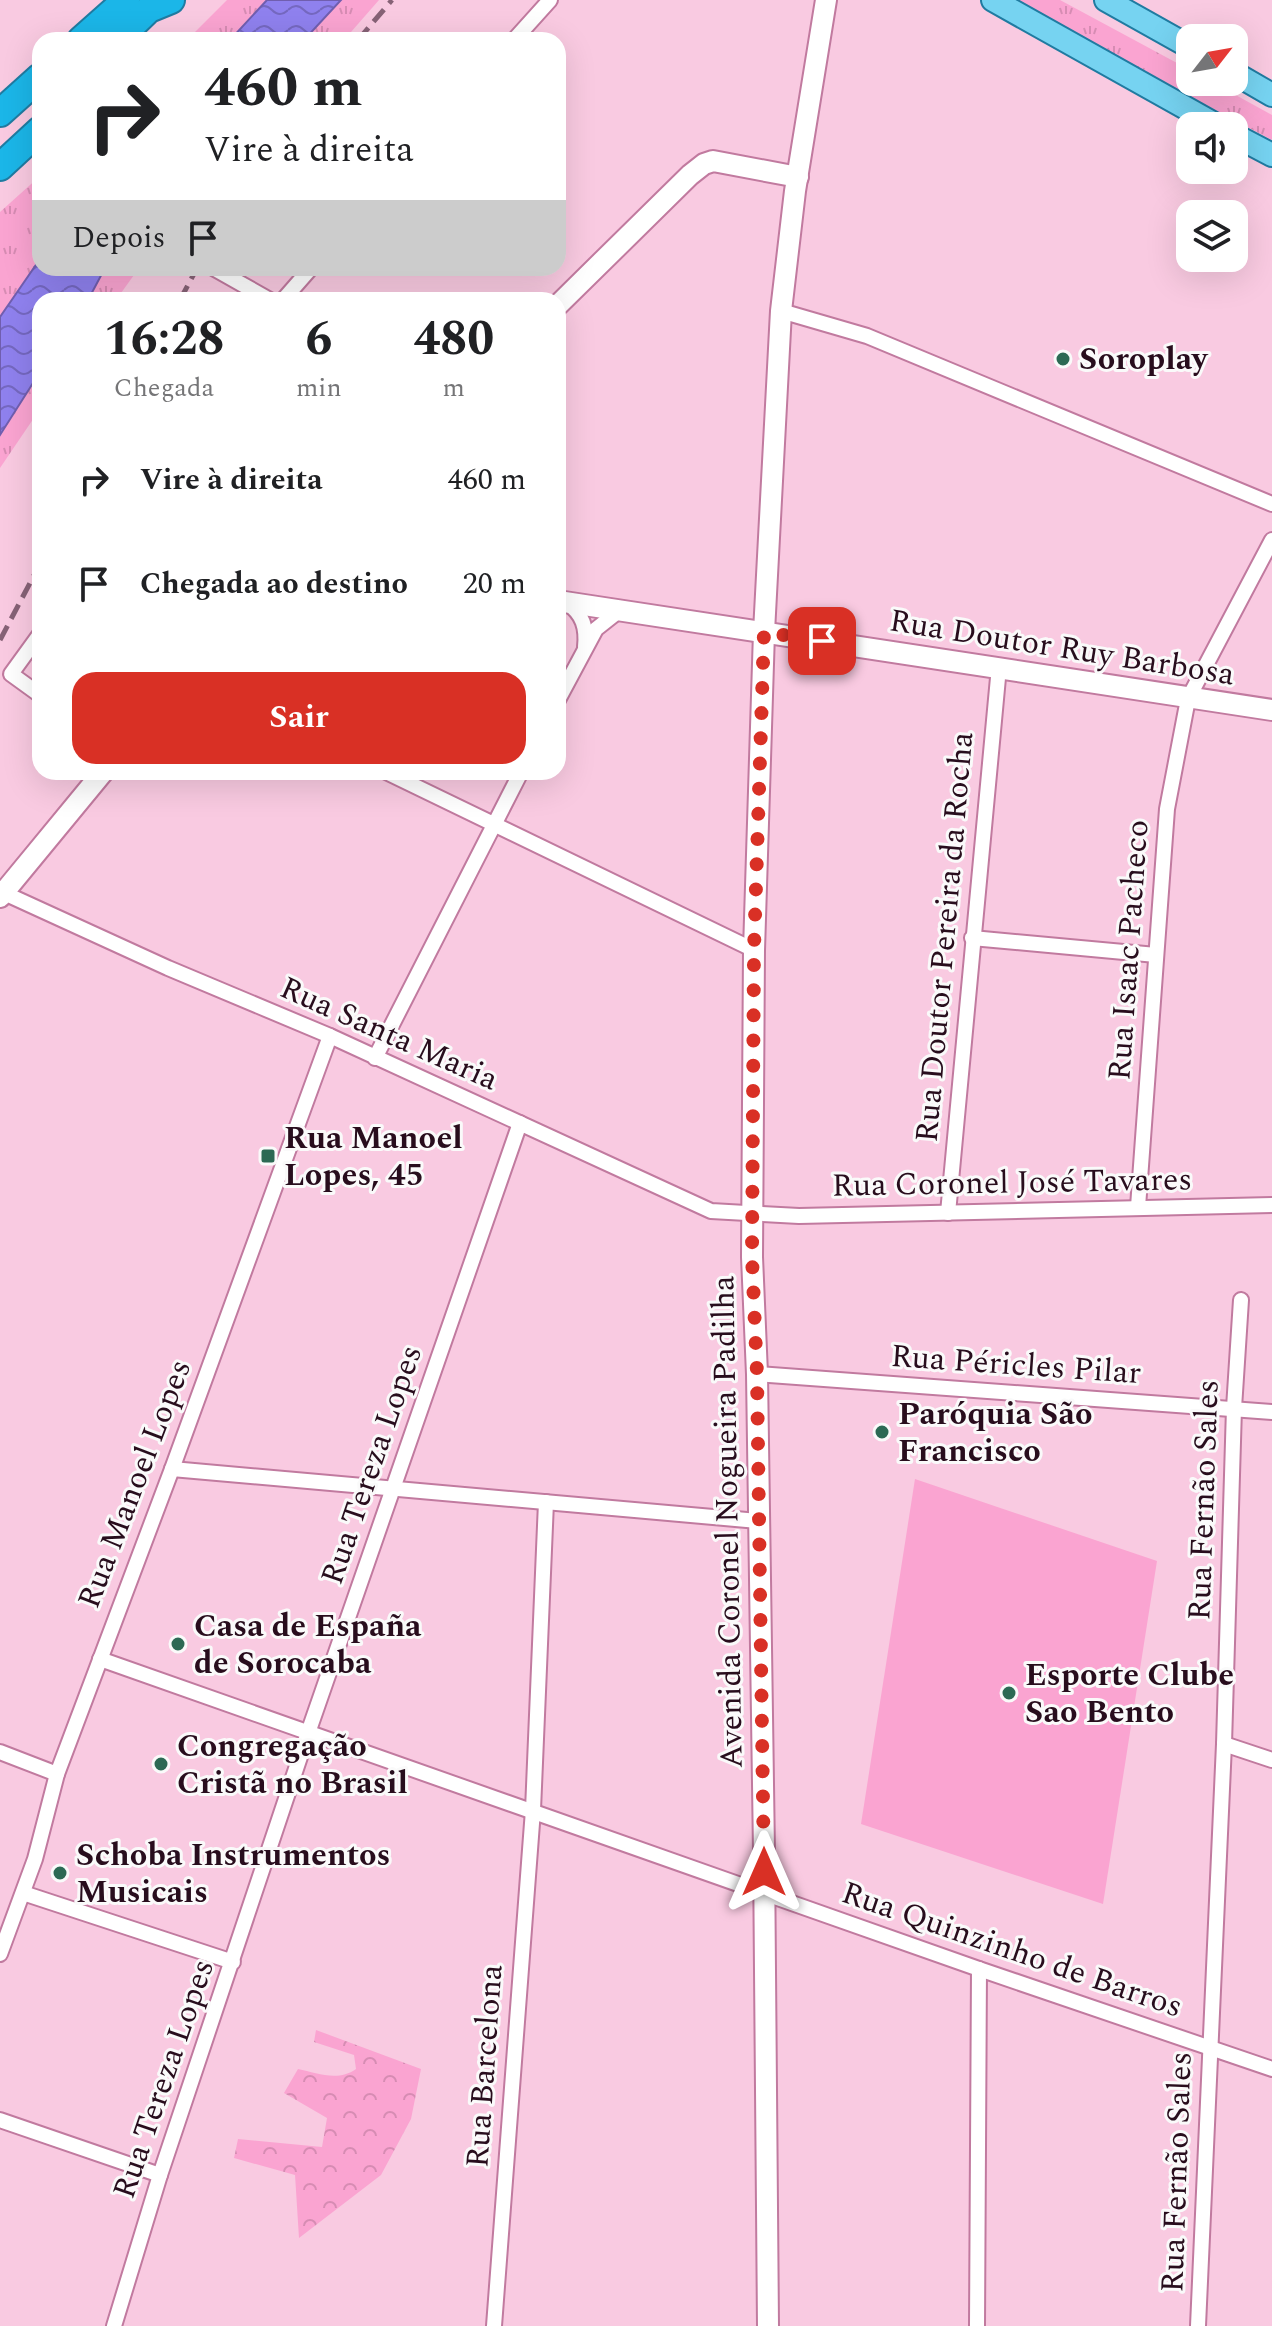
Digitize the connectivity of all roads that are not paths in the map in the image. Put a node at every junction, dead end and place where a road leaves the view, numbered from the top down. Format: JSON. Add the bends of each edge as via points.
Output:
{"nodes":[{"id":1,"x":126,"y":0,"type":"edge"},
{"id":2,"x":171,"y":0,"type":"edge"},
{"id":3,"x":179,"y":0,"type":"edge"},
{"id":4,"x":550,"y":0,"type":"edge"},
{"id":5,"x":826,"y":0,"type":"edge"},
{"id":6,"x":993,"y":0,"type":"edge"},
{"id":7,"x":1106,"y":0,"type":"edge"},
{"id":8,"x":90,"y":32,"type":"edge"},
{"id":9,"x":125,"y":32,"type":"edge"},
{"id":10,"x":145,"y":32,"type":"edge"},
{"id":11,"x":521,"y":32,"type":"edge"},
{"id":12,"x":1176,"y":39,"type":"edge"},
{"id":13,"x":1248,"y":81,"type":"edge"},
{"id":14,"x":32,"y":84,"type":"edge"},
{"id":15,"x":1272,"y":95,"type":"edge"},
{"id":16,"x":1193,"y":112,"type":"edge"},
{"id":17,"x":0,"y":113,"type":"edge"},
{"id":18,"x":32,"y":137,"type":"edge"},
{"id":19,"x":1248,"y":142,"type":"edge"},
{"id":20,"x":1272,"y":155,"type":"edge"},
{"id":21,"x":0,"y":167,"type":"edge"},
{"id":22,"x":798,"y":177,"type":"junction"},
{"id":23,"x":227,"y":276,"type":"edge"},
{"id":24,"x":304,"y":276,"type":"edge"},
{"id":25,"x":256,"y":292,"type":"edge"},
{"id":26,"x":290,"y":292,"type":"edge"},
{"id":27,"x":566,"y":297,"type":"edge"},
{"id":28,"x":781,"y":311,"type":"junction"},
{"id":29,"x":1272,"y":504,"type":"edge"},
{"id":30,"x":1272,"y":540,"type":"edge"},
{"id":31,"x":566,"y":602,"type":"edge"},
{"id":32,"x":566,"y":604,"type":"edge"},
{"id":33,"x":621,"y":609,"type":"junction"},
{"id":34,"x":764,"y":632,"type":"junction"},
{"id":35,"x":32,"y":645,"type":"edge"},
{"id":36,"x":585,"y":647,"type":"junction"},
{"id":37,"x":999,"y":667,"type":"junction"},
{"id":38,"x":566,"y":684,"type":"edge"},
{"id":39,"x":32,"y":689,"type":"edge"},
{"id":40,"x":1188,"y":699,"type":"junction"},
{"id":41,"x":1272,"y":710,"type":"edge"},
{"id":42,"x":96,"y":780,"type":"edge"},
{"id":43,"x":402,"y":780,"type":"edge"},
{"id":44,"x":517,"y":780,"type":"edge"},
{"id":45,"x":494,"y":825,"type":"junction"},
{"id":46,"x":2,"y":895,"type":"edge"},
{"id":47,"x":972,"y":938,"type":"junction"},
{"id":48,"x":754,"y":950,"type":"junction"},
{"id":49,"x":1156,"y":955,"type":"junction"},
{"id":50,"x":330,"y":1036,"type":"junction"},
{"id":51,"x":375,"y":1058,"type":"junction"},
{"id":52,"x":520,"y":1123,"type":"junction"},
{"id":53,"x":1272,"y":1205,"type":"edge"},
{"id":54,"x":1138,"y":1207,"type":"junction"},
{"id":55,"x":948,"y":1213,"type":"junction"},
{"id":56,"x":753,"y":1215,"type":"junction"},
{"id":57,"x":1241,"y":1300,"type":"dead end"},
{"id":58,"x":757,"y":1374,"type":"junction"},
{"id":59,"x":1234,"y":1408,"type":"junction"},
{"id":60,"x":1272,"y":1412,"type":"edge"},
{"id":61,"x":172,"y":1469,"type":"junction"},
{"id":62,"x":394,"y":1488,"type":"junction"},
{"id":63,"x":546,"y":1502,"type":"junction"},
{"id":64,"x":758,"y":1521,"type":"junction"},
{"id":65,"x":100,"y":1659,"type":"junction"},
{"id":66,"x":308,"y":1733,"type":"junction"},
{"id":67,"x":1224,"y":1744,"type":"junction"},
{"id":68,"x":0,"y":1752,"type":"edge"},
{"id":69,"x":1272,"y":1760,"type":"edge"},
{"id":70,"x":57,"y":1774,"type":"junction"},
{"id":71,"x":533,"y":1810,"type":"junction"},
{"id":72,"x":763,"y":1892,"type":"junction"},
{"id":73,"x":23,"y":1893,"type":"junction"},
{"id":74,"x":0,"y":1954,"type":"edge"},
{"id":75,"x":233,"y":1962,"type":"junction"},
{"id":76,"x":979,"y":1969,"type":"junction"},
{"id":77,"x":1210,"y":2049,"type":"junction"},
{"id":78,"x":1272,"y":2069,"type":"edge"},
{"id":79,"x":0,"y":2120,"type":"edge"},
{"id":80,"x":160,"y":2175,"type":"junction"},
{"id":81,"x":114,"y":2326,"type":"edge"},
{"id":82,"x":494,"y":2326,"type":"edge"},
{"id":83,"x":768,"y":2326,"type":"edge"},
{"id":84,"x":977,"y":2326,"type":"edge"},
{"id":85,"x":1198,"y":2326,"type":"edge"}],
"edges":[{"from":1,"to":8,"type":"highway"},
{"from":2,"to":9,"type":"highway","via":[[149,9]]},
{"from":3,"to":10,"type":"highway"},
{"from":4,"to":11,"type":"street"},
{"from":5,"to":22,"type":"main road","name":"Avenida Coronel Nogueira Padilha"},
{"from":6,"to":16,"type":"main road"},
{"from":7,"to":12,"type":"main road"},
{"from":13,"to":15,"type":"main road"},
{"from":14,"to":17,"type":"highway"},
{"from":18,"to":21,"type":"highway"},
{"from":19,"to":20,"type":"main road"},
{"from":22,"to":27,"type":"main road","via":[[713,161],[704,164]]},
{"from":22,"to":28,"type":"main road","name":"Avenida Coronel Nogueira Padilha"},
{"from":23,"to":25,"type":"street"},
{"from":24,"to":26,"type":"street"},
{"from":28,"to":29,"type":"street","via":[[867,336]]},
{"from":28,"to":34,"type":"main road","name":"Avenida Coronel Nogueira Padilha"},
{"from":30,"to":40,"type":"street","name":"Rua Isaac Pacheco"},
{"from":31,"to":33,"type":"main road","name":"Rua Doutor Ruy Barbosa"},
{"from":32,"to":36,"type":"street","via":[[581,617]]},
{"from":33,"to":34,"type":"main road","name":"Rua Doutor Ruy Barbosa"},
{"from":33,"to":36,"type":"street","via":[[606,619]]},
{"from":34,"to":37,"type":"main road","name":"Rua Doutor Ruy Barbosa"},
{"from":34,"to":48,"type":"main road","name":"Avenida Coronel Nogueira Padilha"},
{"from":35,"to":39,"type":"street","via":[[11,674]]},
{"from":36,"to":38,"type":"street"},
{"from":37,"to":40,"type":"main road","name":"Rua Doutor Ruy Barbosa"},
{"from":37,"to":47,"type":"street","name":"Rua Doutor Pereira da Rocha"},
{"from":40,"to":41,"type":"main road","name":"Rua Doutor Ruy Barbosa"},
{"from":40,"to":49,"type":"street","name":"Rua Isaac Pacheco","via":[[1167,809]]},
{"from":42,"to":46,"type":"main road"},
{"from":43,"to":45,"type":"street"},
{"from":44,"to":45,"type":"street"},
{"from":45,"to":48,"type":"street"},
{"from":45,"to":51,"type":"street"},
{"from":46,"to":50,"type":"street","name":"Rua Santa Maria"},
{"from":47,"to":49,"type":"street"},
{"from":47,"to":55,"type":"street","name":"Rua Doutor Pereira da Rocha"},
{"from":48,"to":56,"type":"main road","name":"Avenida Coronel Nogueira Padilha"},
{"from":49,"to":54,"type":"street","name":"Rua Isaac Pacheco"},
{"from":50,"to":51,"type":"street","name":"Rua Santa Maria"},
{"from":50,"to":61,"type":"street","name":"Rua Manoel Lopes"},
{"from":51,"to":52,"type":"street","name":"Rua Santa Maria"},
{"from":52,"to":56,"type":"street","name":"Rua Santa Maria","via":[[711,1211]]},
{"from":52,"to":62,"type":"street","name":"Rua Tereza Lopes"},
{"from":53,"to":54,"type":"street","name":"Rua Coronel José Tavares"},
{"from":54,"to":55,"type":"street","name":"Rua Coronel José Tavares"},
{"from":55,"to":56,"type":"street","name":"Rua Coronel José Tavares"},
{"from":56,"to":58,"type":"main road","name":"Avenida Coronel Nogueira Padilha"},
{"from":57,"to":59,"type":"street","name":"Rua Fernão Sales"},
{"from":58,"to":59,"type":"street","name":"Rua Péricles Pilar"},
{"from":58,"to":64,"type":"main road","name":"Avenida Coronel Nogueira Padilha"},
{"from":59,"to":60,"type":"street","name":"Rua Péricles Pilar"},
{"from":59,"to":67,"type":"street","name":"Rua Fernão Sales"},
{"from":61,"to":62,"type":"street"},
{"from":61,"to":65,"type":"street","name":"Rua Manoel Lopes"},
{"from":62,"to":63,"type":"street"},
{"from":62,"to":66,"type":"street","name":"Rua Tereza Lopes"},
{"from":63,"to":64,"type":"street"},
{"from":63,"to":71,"type":"street","name":"Rua Barcelona"},
{"from":64,"to":72,"type":"main road","name":"Avenida Coronel Nogueira Padilha"},
{"from":65,"to":66,"type":"street","name":"Rua Quinzinho de Barros"},
{"from":65,"to":70,"type":"street","name":"Rua Manoel Lopes"},
{"from":66,"to":71,"type":"street","name":"Rua Quinzinho de Barros"},
{"from":66,"to":75,"type":"street","name":"Rua Tereza Lopes"},
{"from":67,"to":69,"type":"street"},
{"from":67,"to":77,"type":"street","name":"Rua Fernão Sales"},
{"from":68,"to":70,"type":"street"},
{"from":70,"to":73,"type":"street","name":"Rua Manoel Lopes"},
{"from":71,"to":72,"type":"street","name":"Rua Quinzinho de Barros"},
{"from":71,"to":82,"type":"street","name":"Rua Barcelona"},
{"from":72,"to":76,"type":"street","name":"Rua Quinzinho de Barros"},
{"from":72,"to":83,"type":"main road","name":"Avenida Coronel Nogueira Padilha"},
{"from":73,"to":74,"type":"street","name":"Rua Manoel Lopes"},
{"from":73,"to":75,"type":"street"},
{"from":75,"to":80,"type":"street","name":"Rua Tereza Lopes"},
{"from":76,"to":77,"type":"street","name":"Rua Quinzinho de Barros"},
{"from":76,"to":84,"type":"street"},
{"from":77,"to":78,"type":"street","name":"Rua Quinzinho de Barros"},
{"from":77,"to":85,"type":"street","name":"Rua Fernão Sales"},
{"from":79,"to":80,"type":"street"},
{"from":80,"to":81,"type":"street","name":"Rua Tereza Lopes"}]}
